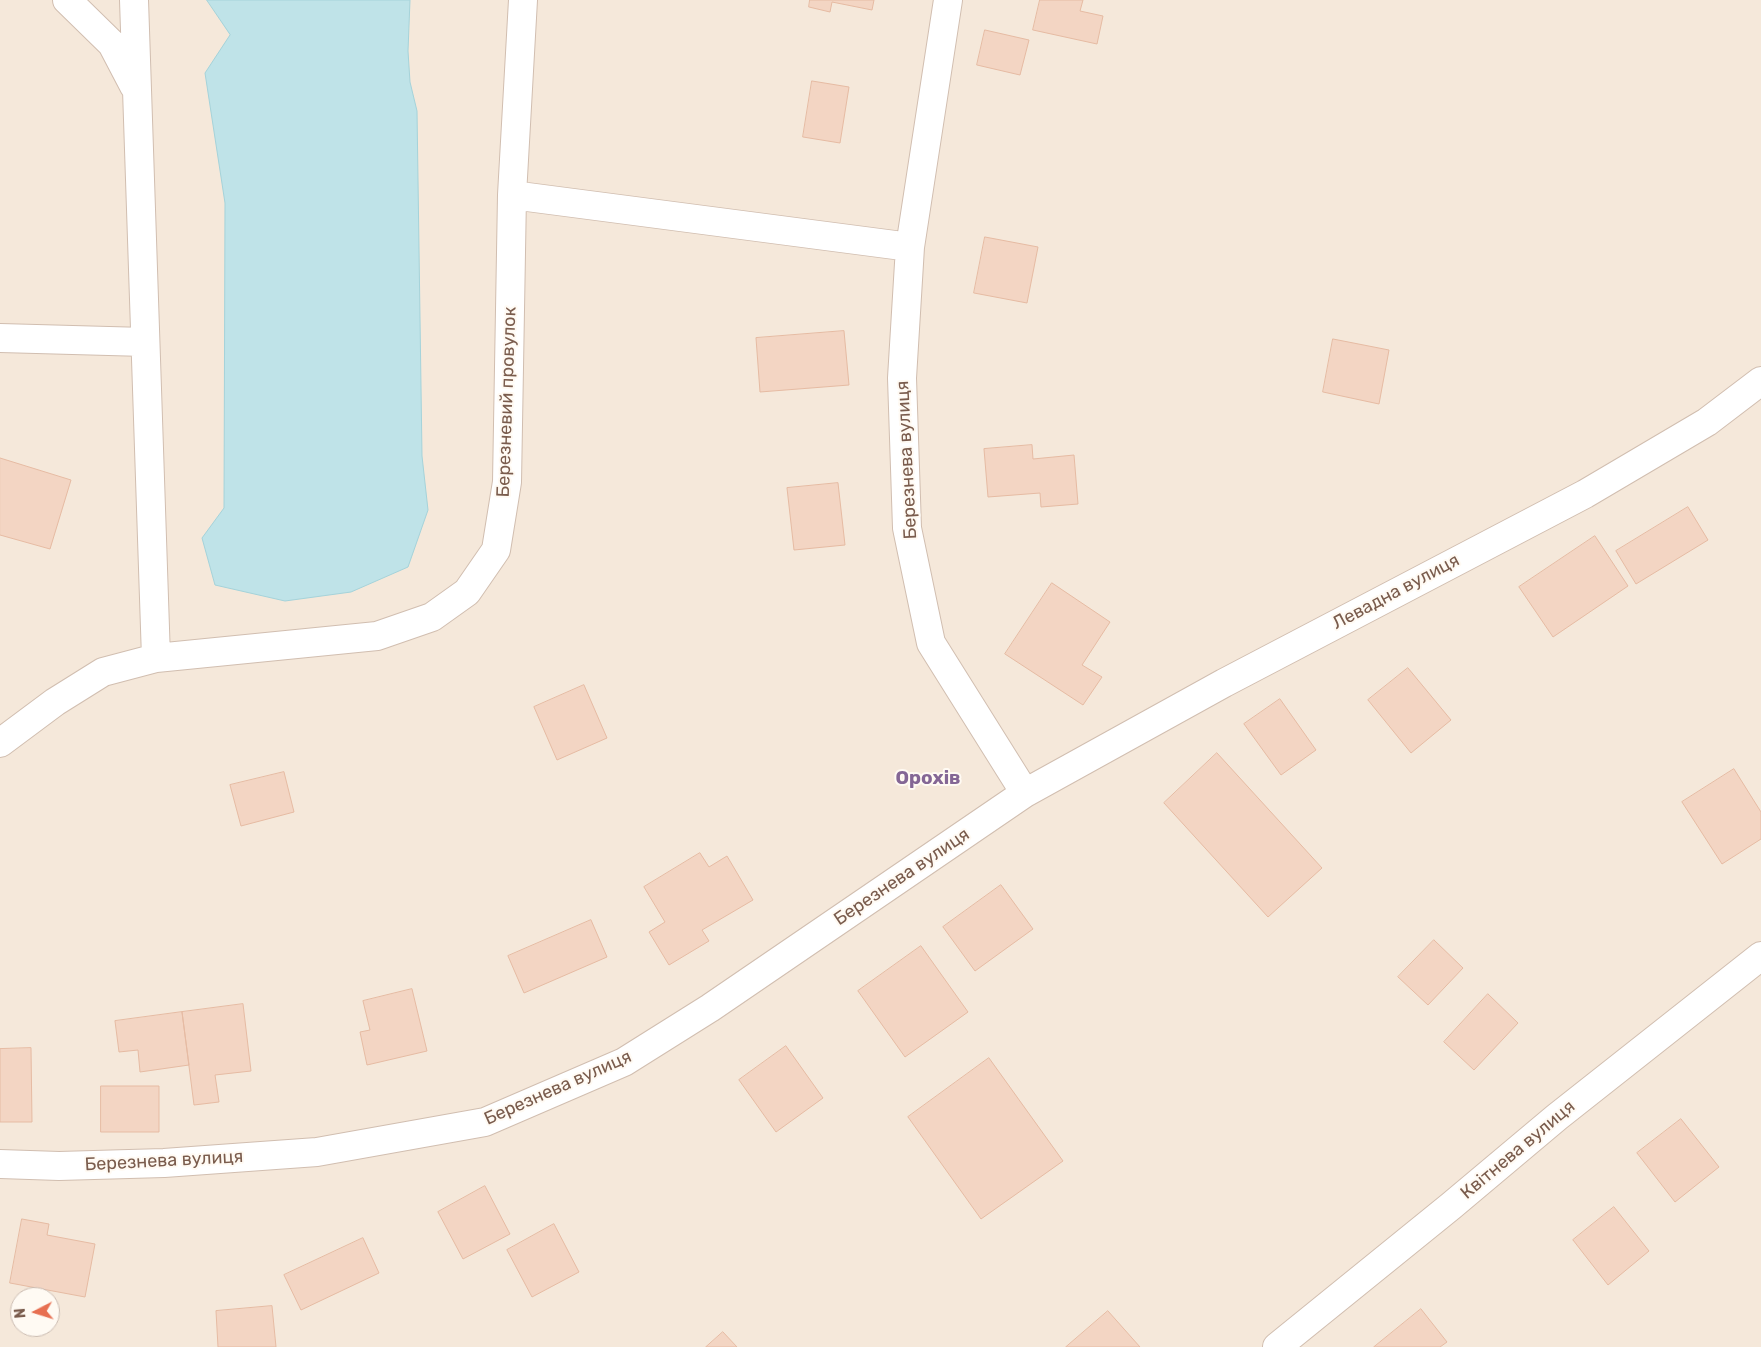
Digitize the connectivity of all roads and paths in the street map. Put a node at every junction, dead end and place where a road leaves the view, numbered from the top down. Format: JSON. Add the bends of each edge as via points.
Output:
{"nodes":[{"id":1,"x":67,"y":0,"type":"edge"},
{"id":2,"x":134,"y":0,"type":"edge"},
{"id":3,"x":523,"y":0,"type":"edge"},
{"id":4,"x":948,"y":0,"type":"edge"},
{"id":5,"x":137,"y":92,"type":"junction"},
{"id":6,"x":512,"y":195,"type":"junction"},
{"id":7,"x":910,"y":247,"type":"junction"},
{"id":8,"x":0,"y":338,"type":"edge"},
{"id":9,"x":145,"y":342,"type":"junction"},
{"id":10,"x":1761,"y":380,"type":"edge"},
{"id":11,"x":156,"y":658,"type":"junction"},
{"id":12,"x":0,"y":743,"type":"edge"},
{"id":13,"x":1025,"y":793,"type":"junction"},
{"id":14,"x":1761,"y":956,"type":"edge"},
{"id":15,"x":0,"y":1164,"type":"edge"},
{"id":16,"x":1278,"y":1347,"type":"edge"}],
"edges":[{"from":1,"to":5,"type":"street","via":[[112,44]]},
{"from":2,"to":5,"type":"street"},
{"from":3,"to":6,"type":"street","name":"Березневий провулок"},
{"from":4,"to":7,"type":"street","name":"Березнева вулиця"},
{"from":5,"to":9,"type":"street"},
{"from":6,"to":7,"type":"street"},
{"from":6,"to":11,"type":"street","name":"Березневий провулок","via":[[507,482],[496,550],[467,592],[432,617],[377,636]]},
{"from":7,"to":13,"type":"street","name":"Березнева вулиця","via":[[902,378],[907,528],[931,643]]},
{"from":8,"to":9,"type":"street"},
{"from":9,"to":11,"type":"street"},
{"from":10,"to":13,"type":"street","name":"Левадна вулиця","via":[[1707,422],[1584,494],[1224,683]]},
{"from":11,"to":12,"type":"street","name":"Березневий провулок","via":[[103,672],[55,702]]},
{"from":13,"to":15,"type":"street","name":"Березнева вулиця","via":[[710,1008],[624,1062],[485,1122],[317,1152],[164,1164]]},
{"from":14,"to":16,"type":"street","name":"Квітнева вулиця","via":[[1557,1117]]}]}
